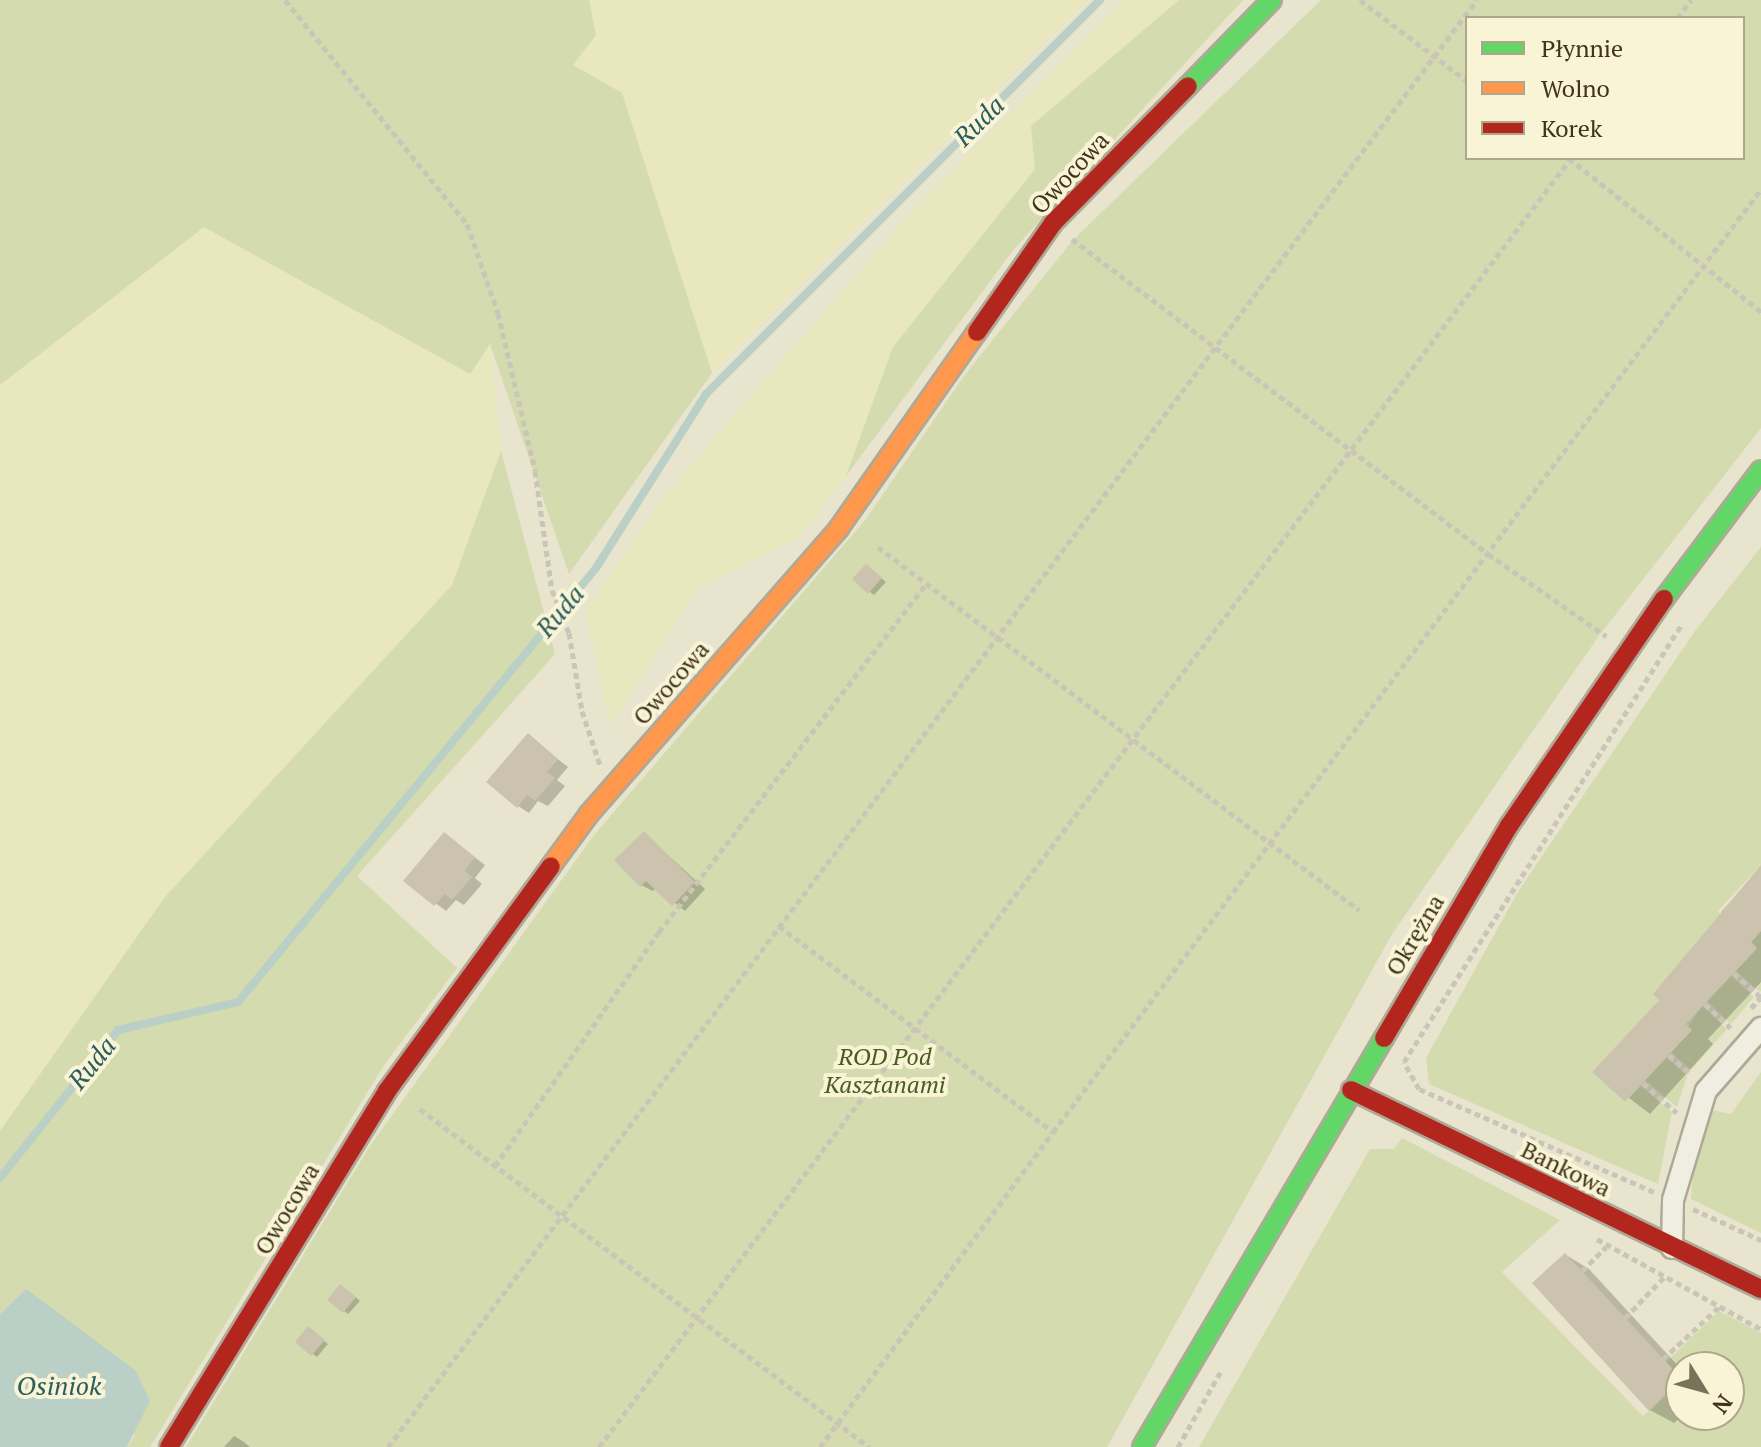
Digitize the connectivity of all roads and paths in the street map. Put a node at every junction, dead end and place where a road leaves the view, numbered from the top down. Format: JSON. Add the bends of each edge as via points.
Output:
{"nodes":[{"id":1,"x":285,"y":0,"type":"edge"},
{"id":2,"x":1272,"y":0,"type":"edge"},
{"id":3,"x":1360,"y":0,"type":"edge"},
{"id":4,"x":1477,"y":0,"type":"edge"},
{"id":5,"x":1691,"y":0,"type":"edge"},
{"id":6,"x":1679,"y":16,"type":"edge"},
{"id":7,"x":1434,"y":57,"type":"junction"},
{"id":8,"x":1465,"y":80,"type":"edge"},
{"id":9,"x":1568,"y":160,"type":"edge"},
{"id":10,"x":1572,"y":160,"type":"edge"},
{"id":11,"x":1761,"y":189,"type":"edge"},
{"id":12,"x":1053,"y":223,"type":"junction"},
{"id":13,"x":1704,"y":266,"type":"junction"},
{"id":14,"x":1761,"y":312,"type":"edge"},
{"id":15,"x":1215,"y":348,"type":"junction"},
{"id":16,"x":1351,"y":450,"type":"junction"},
{"id":17,"x":1761,"y":470,"type":"edge"},
{"id":18,"x":878,"y":547,"type":"dead end"},
{"id":19,"x":1488,"y":554,"type":"junction"},
{"id":20,"x":926,"y":584,"type":"junction"},
{"id":21,"x":1688,"y":616,"type":"dead end"},
{"id":22,"x":1592,"y":627,"type":"dead end"},
{"id":23,"x":997,"y":640,"type":"junction"},
{"id":24,"x":1132,"y":741,"type":"junction"},
{"id":25,"x":602,"y":771,"type":"dead end"},
{"id":26,"x":1267,"y":845,"type":"junction"},
{"id":27,"x":1359,"y":910,"type":"dead end"},
{"id":28,"x":779,"y":926,"type":"junction"},
{"id":29,"x":1734,"y":973,"type":"dead end"},
{"id":30,"x":1761,"y":997,"type":"edge"},
{"id":31,"x":1705,"y":1004,"type":"dead end"},
{"id":32,"x":917,"y":1028,"type":"junction"},
{"id":33,"x":1761,"y":1028,"type":"edge"},
{"id":34,"x":1732,"y":1029,"type":"dead end"},
{"id":35,"x":1669,"y":1055,"type":"dead end"},
{"id":36,"x":1691,"y":1074,"type":"dead end"},
{"id":37,"x":1643,"y":1083,"type":"dead end"},
{"id":38,"x":1419,"y":1089,"type":"junction"},
{"id":39,"x":1351,"y":1090,"type":"junction"},
{"id":40,"x":420,"y":1109,"type":"dead end"},
{"id":41,"x":1403,"y":1115,"type":"junction"},
{"id":42,"x":1681,"y":1116,"type":"dead end"},
{"id":43,"x":1053,"y":1132,"type":"junction"},
{"id":44,"x":495,"y":1166,"type":"junction"},
{"id":45,"x":1673,"y":1200,"type":"junction"},
{"id":46,"x":562,"y":1215,"type":"junction"},
{"id":47,"x":1761,"y":1240,"type":"edge"},
{"id":48,"x":1606,"y":1247,"type":"dead end"},
{"id":49,"x":1672,"y":1248,"type":"junction"},
{"id":50,"x":1582,"y":1271,"type":"dead end"},
{"id":51,"x":1664,"y":1277,"type":"dead end"},
{"id":52,"x":1761,"y":1289,"type":"edge"},
{"id":53,"x":1719,"y":1307,"type":"dead end"},
{"id":54,"x":698,"y":1317,"type":"junction"},
{"id":55,"x":1625,"y":1318,"type":"dead end"},
{"id":56,"x":1663,"y":1359,"type":"dead end"},
{"id":57,"x":1224,"y":1366,"type":"dead end"},
{"id":58,"x":838,"y":1423,"type":"junction"},
{"id":59,"x":169,"y":1447,"type":"edge"},
{"id":60,"x":388,"y":1447,"type":"edge"},
{"id":61,"x":599,"y":1447,"type":"edge"},
{"id":62,"x":820,"y":1447,"type":"edge"},
{"id":63,"x":869,"y":1447,"type":"edge"},
{"id":64,"x":1142,"y":1447,"type":"edge"},
{"id":65,"x":1178,"y":1447,"type":"edge"}],
"edges":[{"from":1,"to":25,"type":"path","via":[[467,224],[498,313],[535,471],[552,590],[569,633],[582,711]]},
{"from":2,"to":12,"type":"street","name":"Owocowa"},
{"from":3,"to":7,"type":"path"},
{"from":4,"to":7,"type":"path"},
{"from":5,"to":6,"type":"path"},
{"from":7,"to":8,"type":"path"},
{"from":7,"to":15,"type":"path"},
{"from":9,"to":16,"type":"path"},
{"from":10,"to":13,"type":"path"},
{"from":11,"to":13,"type":"path"},
{"from":12,"to":15,"type":"path"},
{"from":12,"to":59,"type":"street","name":"Owocowa","via":[[839,528],[589,814],[387,1091]]},
{"from":13,"to":14,"type":"path"},
{"from":13,"to":19,"type":"path"},
{"from":15,"to":16,"type":"path"},
{"from":15,"to":23,"type":"path"},
{"from":16,"to":19,"type":"path"},
{"from":16,"to":24,"type":"path"},
{"from":17,"to":39,"type":"street","name":"Okrężna","via":[[1638,634],[1518,813]]},
{"from":18,"to":20,"type":"path"},
{"from":19,"to":22,"type":"path"},
{"from":19,"to":26,"type":"path"},
{"from":20,"to":23,"type":"path"},
{"from":20,"to":44,"type":"path","via":[[659,932]]},
{"from":21,"to":38,"type":"path","via":[[1404,1062]]},
{"from":23,"to":24,"type":"path"},
{"from":23,"to":28,"type":"path"},
{"from":24,"to":26,"type":"path"},
{"from":24,"to":32,"type":"path"},
{"from":26,"to":27,"type":"path"},
{"from":26,"to":43,"type":"path"},
{"from":28,"to":32,"type":"path"},
{"from":28,"to":46,"type":"path"},
{"from":29,"to":30,"type":"path"},
{"from":31,"to":34,"type":"path"},
{"from":32,"to":43,"type":"path"},
{"from":32,"to":54,"type":"path"},
{"from":33,"to":45,"type":"street","via":[[1706,1091]]},
{"from":35,"to":36,"type":"path"},
{"from":37,"to":42,"type":"path"},
{"from":38,"to":41,"type":"path"},
{"from":38,"to":45,"type":"path"},
{"from":39,"to":41,"type":"street","name":"Bankowa"},
{"from":39,"to":64,"type":"street","name":"Okrężna"},
{"from":40,"to":44,"type":"path"},
{"from":41,"to":49,"type":"street","name":"Bankowa"},
{"from":43,"to":58,"type":"path"},
{"from":44,"to":46,"type":"path"},
{"from":45,"to":47,"type":"path"},
{"from":45,"to":49,"type":"street"},
{"from":46,"to":54,"type":"path"},
{"from":46,"to":60,"type":"path"},
{"from":48,"to":50,"type":"path"},
{"from":49,"to":52,"type":"street","name":"Bankowa"},
{"from":51,"to":55,"type":"path"},
{"from":53,"to":56,"type":"path"},
{"from":54,"to":58,"type":"path"},
{"from":54,"to":61,"type":"path"},
{"from":57,"to":65,"type":"path"},
{"from":58,"to":62,"type":"path"},
{"from":58,"to":63,"type":"path"}]}
